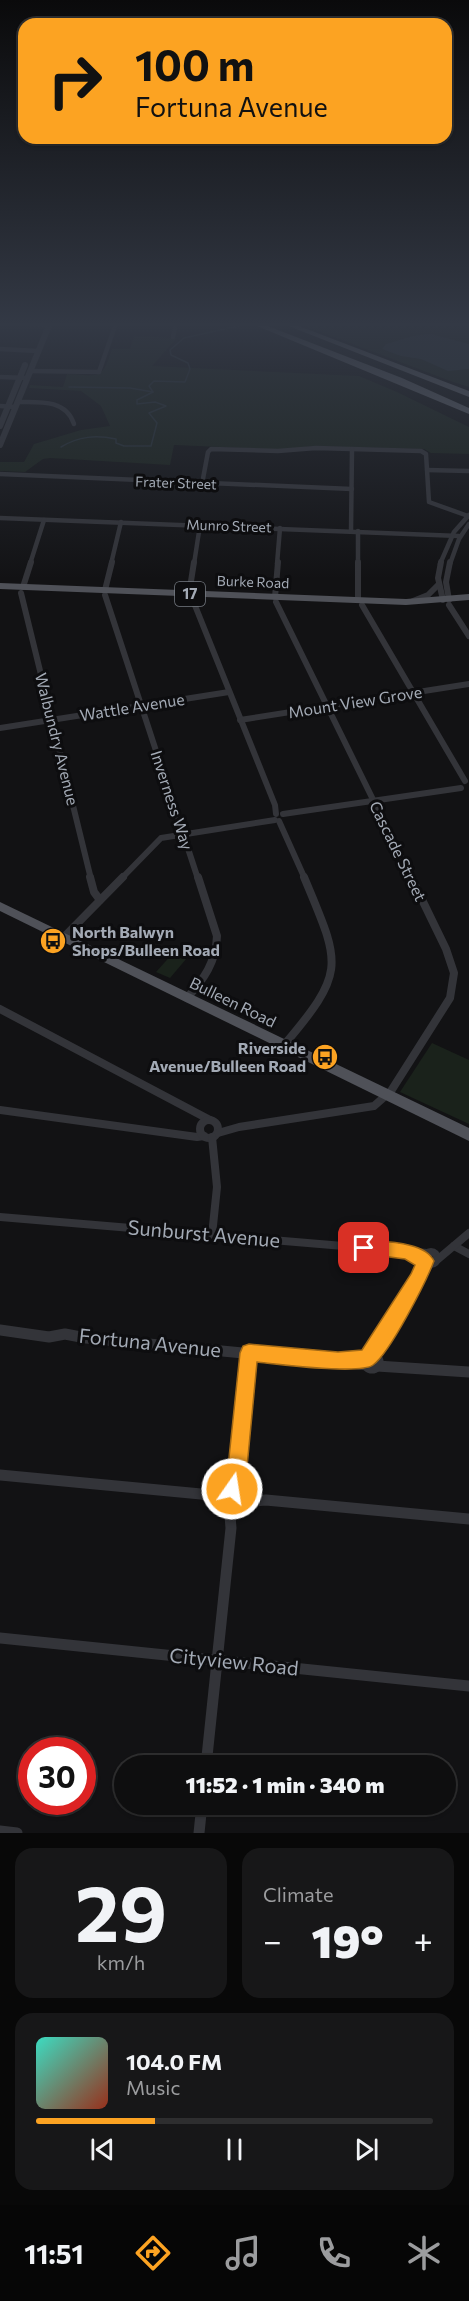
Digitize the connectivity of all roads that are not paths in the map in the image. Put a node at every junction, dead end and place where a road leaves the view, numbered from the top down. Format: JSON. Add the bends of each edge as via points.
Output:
{"nodes":[{"id":1,"x":12,"y":409,"type":"edge"},
{"id":2,"x":13,"y":409,"type":"edge"},
{"id":3,"x":63,"y":409,"type":"edge"},
{"id":4,"x":449,"y":409,"type":"edge"},
{"id":5,"x":469,"y":418,"type":"edge"},
{"id":6,"x":74,"y":424,"type":"dead end"},
{"id":7,"x":0,"y":426,"type":"edge"},
{"id":8,"x":1,"y":441,"type":"edge"},
{"id":9,"x":352,"y":448,"type":"junction"},
{"id":10,"x":427,"y":470,"type":"junction"},
{"id":11,"x":469,"y":471,"type":"edge"},
{"id":12,"x":0,"y":474,"type":"edge"},
{"id":13,"x":202,"y":484,"type":"junction"},
{"id":14,"x":352,"y":489,"type":"junction"},
{"id":15,"x":469,"y":516,"type":"edge"},
{"id":16,"x":0,"y":518,"type":"edge"},
{"id":17,"x":44,"y":520,"type":"junction"},
{"id":18,"x":122,"y":522,"type":"junction"},
{"id":19,"x":469,"y":524,"type":"edge"},
{"id":20,"x":200,"y":525,"type":"junction"},
{"id":21,"x":280,"y":528,"type":"junction"},
{"id":22,"x":355,"y":531,"type":"junction"},
{"id":23,"x":450,"y":535,"type":"junction"},
{"id":24,"x":459,"y":536,"type":"junction"},
{"id":25,"x":438,"y":585,"type":"junction"},
{"id":26,"x":0,"y":586,"type":"edge"},
{"id":27,"x":22,"y":590,"type":"junction"},
{"id":28,"x":0,"y":592,"type":"edge"},
{"id":29,"x":105,"y":593,"type":"junction"},
{"id":30,"x":190,"y":596,"type":"junction"},
{"id":31,"x":275,"y":599,"type":"junction"},
{"id":32,"x":469,"y":600,"type":"edge"},
{"id":33,"x":409,"y":602,"type":"junction"},
{"id":34,"x":447,"y":602,"type":"junction"},
{"id":35,"x":360,"y":603,"type":"junction"},
{"id":36,"x":469,"y":636,"type":"edge"},
{"id":37,"x":469,"y":684,"type":"edge"},
{"id":38,"x":229,"y":692,"type":"junction"},
{"id":39,"x":412,"y":692,"type":"junction"},
{"id":40,"x":141,"y":706,"type":"junction"},
{"id":41,"x":327,"y":706,"type":"junction"},
{"id":42,"x":52,"y":719,"type":"junction"},
{"id":43,"x":240,"y":720,"type":"junction"},
{"id":44,"x":0,"y":728,"type":"edge"},
{"id":45,"x":466,"y":786,"type":"edge"},
{"id":46,"x":374,"y":801,"type":"junction"},
{"id":47,"x":280,"y":817,"type":"junction"},
{"id":48,"x":183,"y":834,"type":"junction"},
{"id":49,"x":94,"y":886,"type":"junction"},
{"id":50,"x":107,"y":893,"type":"junction"},
{"id":51,"x":100,"y":900,"type":"junction"},
{"id":52,"x":4,"y":908,"type":"edge"},
{"id":53,"x":63,"y":938,"type":"junction"},
{"id":54,"x":187,"y":998,"type":"junction"},
{"id":55,"x":0,"y":1009,"type":"edge"},
{"id":56,"x":284,"y":1045,"type":"junction"},
{"id":57,"x":386,"y":1095,"type":"junction"},
{"id":58,"x":0,"y":1110,"type":"edge"},
{"id":59,"x":208,"y":1130,"type":"junction"},
{"id":60,"x":469,"y":1135,"type":"edge"},
{"id":61,"x":0,"y":1217,"type":"edge"},
{"id":62,"x":469,"y":1233,"type":"edge"},
{"id":63,"x":212,"y":1235,"type":"junction"},
{"id":64,"x":454,"y":1246,"type":"junction"},
{"id":65,"x":469,"y":1254,"type":"edge"},
{"id":66,"x":430,"y":1258,"type":"junction"},
{"id":67,"x":0,"y":1330,"type":"edge"},
{"id":68,"x":249,"y":1353,"type":"junction"},
{"id":69,"x":373,"y":1360,"type":"junction"},
{"id":70,"x":469,"y":1372,"type":"edge"},
{"id":71,"x":0,"y":1475,"type":"edge"},
{"id":72,"x":234,"y":1497,"type":"junction"},
{"id":73,"x":469,"y":1520,"type":"edge"},
{"id":74,"x":0,"y":1638,"type":"edge"},
{"id":75,"x":217,"y":1660,"type":"junction"},
{"id":76,"x":469,"y":1686,"type":"edge"},
{"id":77,"x":207,"y":1755,"type":"edge"},
{"id":78,"x":201,"y":1815,"type":"edge"},
{"id":79,"x":0,"y":1831,"type":"edge"},
{"id":80,"x":17,"y":1833,"type":"edge"},
{"id":81,"x":199,"y":1833,"type":"edge"}],
"edges":[{"from":1,"to":7,"type":"street"},
{"from":2,"to":8,"type":"street"},
{"from":3,"to":6,"type":"street"},
{"from":4,"to":5,"type":"highway"},
{"from":9,"to":10,"type":"street","via":[[418,450],[426,454]]},
{"from":9,"to":13,"type":"street","via":[[210,450]]},
{"from":9,"to":14,"type":"street"},
{"from":10,"to":11,"type":"street"},
{"from":10,"to":15,"type":"street","via":[[429,502]]},
{"from":12,"to":13,"type":"street","name":"Frater Street"},
{"from":13,"to":14,"type":"street","name":"Frater Street"},
{"from":14,"to":22,"type":"street"},
{"from":15,"to":23,"type":"street"},
{"from":16,"to":17,"type":"street","name":"Munro Street"},
{"from":17,"to":18,"type":"street","name":"Munro Street"},
{"from":17,"to":27,"type":"street"},
{"from":18,"to":20,"type":"street","name":"Munro Street"},
{"from":18,"to":29,"type":"street"},
{"from":19,"to":24,"type":"street"},
{"from":20,"to":21,"type":"street","name":"Munro Street"},
{"from":20,"to":30,"type":"street"},
{"from":21,"to":22,"type":"street","name":"Munro Street"},
{"from":21,"to":31,"type":"street"},
{"from":22,"to":23,"type":"street","name":"Munro Street"},
{"from":22,"to":35,"type":"street"},
{"from":23,"to":24,"type":"street","name":"Munro Street"},
{"from":23,"to":25,"type":"street"},
{"from":24,"to":34,"type":"street","via":[[446,587]]},
{"from":25,"to":33,"type":"street","via":[[428,595]]},
{"from":25,"to":34,"type":"street"},
{"from":26,"to":27,"type":"main road","name":"Burke Road","number":"17"},
{"from":27,"to":28,"type":"main road","name":"Burke Road","number":"17"},
{"from":27,"to":29,"type":"main road","name":"Burke Road","number":"17"},
{"from":27,"to":42,"type":"street","name":"Walbundry Avenue"},
{"from":29,"to":30,"type":"main road","name":"Burke Road","number":"17"},
{"from":29,"to":40,"type":"street","name":"Inverness Way"},
{"from":30,"to":31,"type":"main road","name":"Burke Road","number":"17"},
{"from":30,"to":38,"type":"street"},
{"from":31,"to":35,"type":"main road","name":"Burke Road","number":"17"},
{"from":31,"to":41,"type":"street","name":"Cascade Street"},
{"from":32,"to":34,"type":"main road","name":"Burke Road","number":"17"},
{"from":33,"to":34,"type":"main road","name":"Burke Road","number":"17"},
{"from":33,"to":35,"type":"main road","name":"Burke Road","number":"17"},
{"from":34,"to":35,"type":"main road","name":"Burke Road","number":"17"},
{"from":34,"to":36,"type":"street"},
{"from":35,"to":39,"type":"street"},
{"from":37,"to":39,"type":"street","name":"Mount View Grove"},
{"from":38,"to":40,"type":"street","name":"Wattle Avenue"},
{"from":38,"to":43,"type":"street"},
{"from":39,"to":41,"type":"street","name":"Mount View Grove"},
{"from":39,"to":45,"type":"street"},
{"from":40,"to":42,"type":"street","name":"Wattle Avenue"},
{"from":40,"to":48,"type":"street","name":"Inverness Way"},
{"from":41,"to":43,"type":"street","name":"Mount View Grove"},
{"from":41,"to":46,"type":"street","name":"Cascade Street"},
{"from":42,"to":44,"type":"street","name":"Wattle Avenue"},
{"from":42,"to":49,"type":"street","name":"Walbundry Avenue"},
{"from":43,"to":47,"type":"street"},
{"from":45,"to":46,"type":"street"},
{"from":46,"to":47,"type":"street"},
{"from":46,"to":57,"type":"street","name":"Cascade Street","via":[[446,949],[454,974],[446,1007]]},
{"from":47,"to":48,"type":"street"},
{"from":47,"to":56,"type":"street","via":[[330,940],[334,965],[326,988]]},
{"from":48,"to":50,"type":"street","via":[[158,840]]},
{"from":48,"to":54,"type":"street","name":"Inverness Way","via":[[217,944],[211,968]]},
{"from":49,"to":50,"type":"street"},
{"from":49,"to":51,"type":"street","name":"Walbundry Avenue"},
{"from":50,"to":51,"type":"street"},
{"from":51,"to":53,"type":"street"},
{"from":52,"to":53,"type":"main road","name":"Bulleen Road"},
{"from":53,"to":54,"type":"main road","name":"Bulleen Road"},
{"from":54,"to":56,"type":"main road","name":"Bulleen Road"},
{"from":55,"to":59,"type":"street","via":[[189,1108]]},
{"from":56,"to":57,"type":"main road","name":"Bulleen Road"},
{"from":57,"to":59,"type":"street","via":[[368,1108]]},
{"from":57,"to":60,"type":"main road","name":"Bulleen Road"},
{"from":58,"to":59,"type":"street","via":[[184,1134]]},
{"from":59,"to":63,"type":"street","via":[[217,1187]]},
{"from":61,"to":63,"type":"street","name":"Sunburst Avenue"},
{"from":62,"to":64,"type":"street"},
{"from":63,"to":66,"type":"street","name":"Sunburst Avenue","via":[[407,1252]]},
{"from":64,"to":65,"type":"street"},
{"from":64,"to":66,"type":"street"},
{"from":66,"to":69,"type":"street"},
{"from":67,"to":68,"type":"street","name":"Fortuna Avenue"},
{"from":68,"to":69,"type":"street","name":"Fortuna Avenue"},
{"from":68,"to":72,"type":"street"},
{"from":69,"to":70,"type":"street","name":"Fortuna Avenue"},
{"from":71,"to":72,"type":"street"},
{"from":72,"to":73,"type":"street"},
{"from":72,"to":75,"type":"street"},
{"from":74,"to":75,"type":"street","name":"Cityview Road"},
{"from":75,"to":76,"type":"street","name":"Cityview Road"},
{"from":75,"to":77,"type":"street"},
{"from":78,"to":81,"type":"street"},
{"from":79,"to":80,"type":"street"}]}
